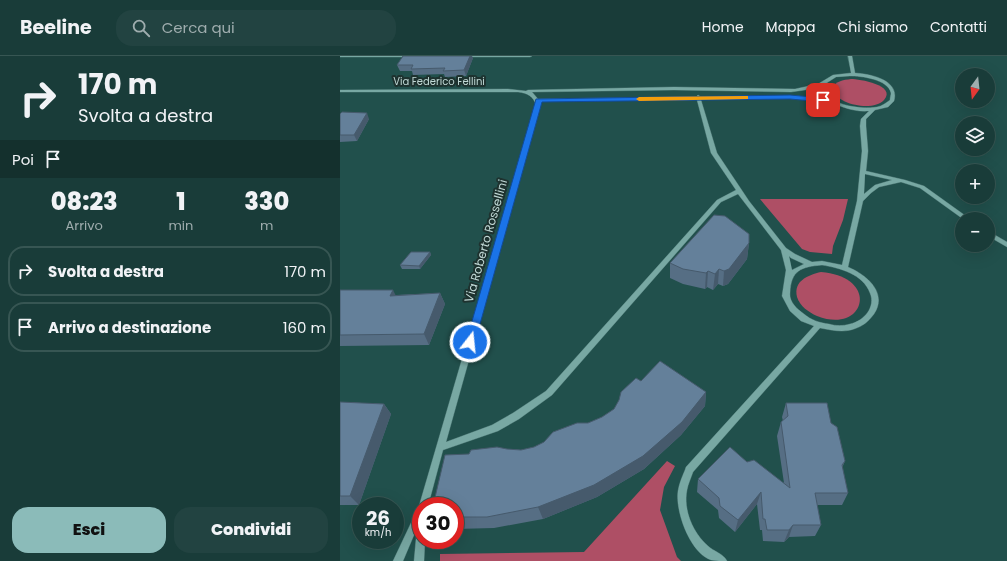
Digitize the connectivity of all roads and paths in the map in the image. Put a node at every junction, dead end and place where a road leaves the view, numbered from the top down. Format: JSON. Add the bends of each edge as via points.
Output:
{"nodes":[{"id":1,"x":340,"y":56,"type":"edge"},
{"id":2,"x":419,"y":56,"type":"edge"},
{"id":3,"x":459,"y":56,"type":"edge"},
{"id":4,"x":530,"y":56,"type":"edge"},
{"id":5,"x":850,"y":56,"type":"edge"},
{"id":6,"x":853,"y":74,"type":"junction"},
{"id":7,"x":823,"y":83,"type":"junction"},
{"id":8,"x":709,"y":89,"type":"junction"},
{"id":9,"x":340,"y":91,"type":"edge"},
{"id":10,"x":516,"y":91,"type":"junction"},
{"id":11,"x":536,"y":97,"type":"junction"},
{"id":12,"x":698,"y":98,"type":"junction"},
{"id":13,"x":833,"y":102,"type":"junction"},
{"id":14,"x":874,"y":109,"type":"junction"},
{"id":15,"x":863,"y":172,"type":"junction"},
{"id":16,"x":903,"y":181,"type":"junction"},
{"id":17,"x":739,"y":190,"type":"junction"},
{"id":18,"x":860,"y":201,"type":"junction"},
{"id":19,"x":958,"y":212,"type":"edge"},
{"id":20,"x":995,"y":237,"type":"edge"},
{"id":21,"x":1007,"y":245,"type":"edge"},
{"id":22,"x":784,"y":250,"type":"junction"},
{"id":23,"x":811,"y":264,"type":"junction"},
{"id":24,"x":844,"y":267,"type":"junction"},
{"id":25,"x":788,"y":278,"type":"junction"},
{"id":26,"x":818,"y":326,"type":"junction"},
{"id":27,"x":440,"y":447,"type":"junction"},
{"id":28,"x":426,"y":497,"type":"edge"},
{"id":29,"x":412,"y":530,"type":"edge"},
{"id":30,"x":420,"y":549,"type":"edge"},
{"id":31,"x":398,"y":561,"type":"edge"},
{"id":32,"x":420,"y":561,"type":"edge"},
{"id":33,"x":722,"y":561,"type":"edge"}],
"edges":[{"from":1,"to":2,"type":"street"},
{"from":3,"to":4,"type":"street"},
{"from":5,"to":6,"type":"street"},
{"from":6,"to":7,"type":"street","via":[[835,76]]},
{"from":6,"to":14,"type":"street","via":[[869,76],[883,82],[893,92],[894,98],[890,103]]},
{"from":7,"to":8,"type":"street","via":[[798,90]]},
{"from":7,"to":13,"type":"street","via":[[823,93]]},
{"from":8,"to":10,"type":"street"},
{"from":8,"to":12,"type":"street","via":[[701,90]]},
{"from":9,"to":10,"type":"street","name":"Via Federico Fellini"},
{"from":10,"to":11,"type":"street","name":"Via Federico Fellini"},
{"from":11,"to":12,"type":"street"},
{"from":11,"to":12,"type":"street","via":[[681,92]]},
{"from":11,"to":27,"type":"street","name":"Via Roberto Rossellini","via":[[538,106]]},
{"from":12,"to":13,"type":"street","via":[[790,97]]},
{"from":12,"to":17,"type":"street","via":[[714,152]]},
{"from":13,"to":14,"type":"street","via":[[852,109]]},
{"from":14,"to":15,"type":"street","via":[[864,119]]},
{"from":15,"to":16,"type":"street"},
{"from":15,"to":18,"type":"street"},
{"from":16,"to":18,"type":"street","via":[[885,183],[871,189]]},
{"from":16,"to":19,"type":"street","via":[[922,187]]},
{"from":17,"to":22,"type":"street"},
{"from":17,"to":27,"type":"street","via":[[719,201],[549,393],[495,428]]},
{"from":18,"to":24,"type":"street"},
{"from":20,"to":21,"type":"street"},
{"from":22,"to":23,"type":"street"},
{"from":22,"to":25,"type":"street","via":[[789,270]]},
{"from":23,"to":24,"type":"street","via":[[828,263]]},
{"from":23,"to":25,"type":"street","via":[[802,267]]},
{"from":24,"to":26,"type":"street","via":[[868,282],[874,293],[872,315],[862,323],[849,328]]},
{"from":25,"to":26,"type":"street","via":[[785,288],[789,304],[803,319]]},
{"from":26,"to":33,"type":"street","via":[[689,470],[682,491],[684,518],[695,540],[713,557]]},
{"from":27,"to":28,"type":"street","name":"Via Roberto Rossellini"},
{"from":29,"to":31,"type":"street"},
{"from":30,"to":32,"type":"street"}]}
